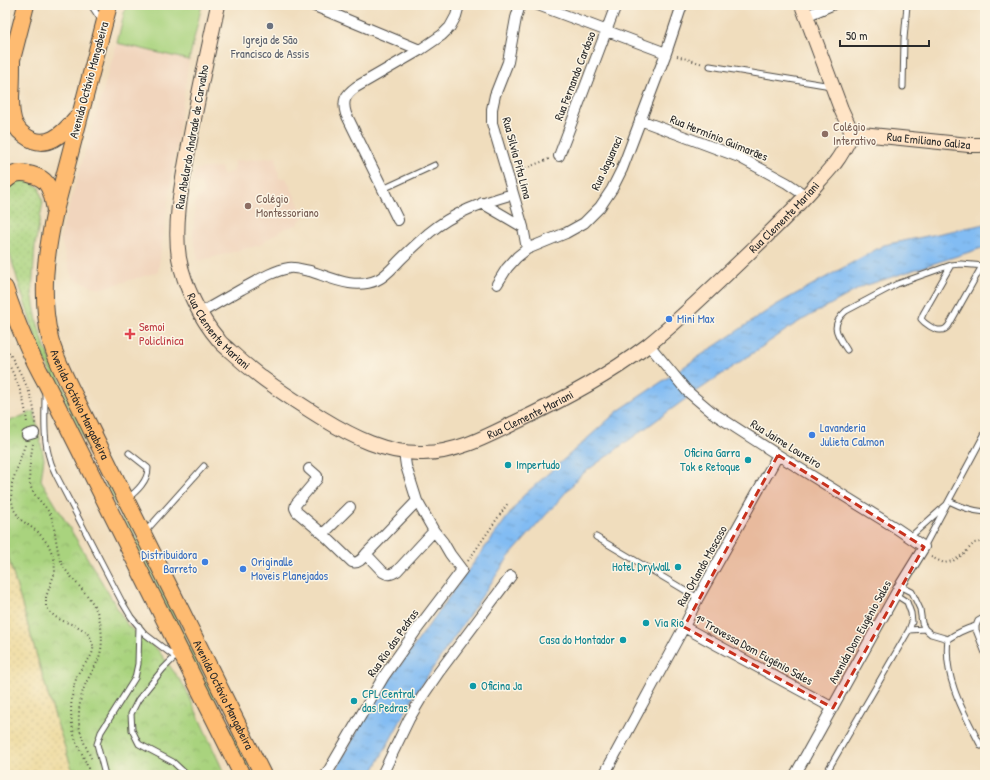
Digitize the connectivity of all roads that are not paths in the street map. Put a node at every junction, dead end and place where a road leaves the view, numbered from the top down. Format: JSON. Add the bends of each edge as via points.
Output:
{"nodes":[{"id":1,"x":26,"y":5,"type":"edge"},
{"id":2,"x":91,"y":5,"type":"edge"},
{"id":3,"x":100,"y":5,"type":"edge"},
{"id":4,"x":110,"y":5,"type":"edge"},
{"id":5,"x":218,"y":5,"type":"edge"},
{"id":6,"x":312,"y":5,"type":"edge"},
{"id":7,"x":459,"y":5,"type":"edge"},
{"id":8,"x":520,"y":5,"type":"edge"},
{"id":9,"x":538,"y":5,"type":"edge"},
{"id":10,"x":616,"y":5,"type":"edge"},
{"id":11,"x":682,"y":5,"type":"edge"},
{"id":12,"x":832,"y":5,"type":"edge"},
{"id":13,"x":907,"y":5,"type":"edge"},
{"id":14,"x":804,"y":11,"type":"edge"},
{"id":15,"x":101,"y":27,"type":"junction"},
{"id":16,"x":606,"y":30,"type":"junction"},
{"id":17,"x":420,"y":50,"type":"junction"},
{"id":18,"x":666,"y":53,"type":"junction"},
{"id":19,"x":12,"y":62,"type":"junction"},
{"id":20,"x":710,"y":66,"type":"road end"},
{"id":21,"x":832,"y":86,"type":"junction"},
{"id":22,"x":903,"y":87,"type":"dead end"},
{"id":23,"x":5,"y":90,"type":"edge"},
{"id":24,"x":80,"y":113,"type":"junction"},
{"id":25,"x":640,"y":120,"type":"junction"},
{"id":26,"x":852,"y":133,"type":"junction"},
{"id":27,"x":985,"y":144,"type":"edge"},
{"id":28,"x":559,"y":156,"type":"road end"},
{"id":29,"x":435,"y":165,"type":"dead end"},
{"id":30,"x":5,"y":182,"type":"edge"},
{"id":31,"x":383,"y":189,"type":"junction"},
{"id":32,"x":513,"y":194,"type":"junction"},
{"id":33,"x":806,"y":196,"type":"junction"},
{"id":34,"x":482,"y":203,"type":"junction"},
{"id":35,"x":55,"y":211,"type":"junction"},
{"id":36,"x":398,"y":220,"type":"dead end"},
{"id":37,"x":523,"y":227,"type":"junction"},
{"id":38,"x":527,"y":249,"type":"junction"},
{"id":39,"x":951,"y":265,"type":"junction"},
{"id":40,"x":983,"y":266,"type":"edge"},
{"id":41,"x":182,"y":270,"type":"joint"},
{"id":42,"x":496,"y":284,"type":"dead end"},
{"id":43,"x":5,"y":288,"type":"edge"},
{"id":44,"x":5,"y":300,"type":"edge"},
{"id":45,"x":200,"y":313,"type":"junction"},
{"id":46,"x":18,"y":325,"type":"junction"},
{"id":47,"x":649,"y":344,"type":"junction"},
{"id":48,"x":847,"y":350,"type":"dead end"},
{"id":49,"x":46,"y":383,"type":"junction"},
{"id":50,"x":985,"y":433,"type":"edge"},
{"id":51,"x":129,"y":452,"type":"dead end"},
{"id":52,"x":404,"y":452,"type":"junction"},
{"id":53,"x":778,"y":455,"type":"junction"},
{"id":54,"x":204,"y":466,"type":"dead end"},
{"id":55,"x":309,"y":469,"type":"dead end"},
{"id":56,"x":127,"y":500,"type":"junction"},
{"id":57,"x":416,"y":501,"type":"junction"},
{"id":58,"x":949,"y":501,"type":"junction"},
{"id":59,"x":350,"y":507,"type":"dead end"},
{"id":60,"x":985,"y":512,"type":"edge"},
{"id":61,"x":434,"y":531,"type":"junction"},
{"id":62,"x":143,"y":533,"type":"junction"},
{"id":63,"x":323,"y":534,"type":"junction"},
{"id":64,"x":596,"y":537,"type":"dead end"},
{"id":65,"x":910,"y":537,"type":"junction"},
{"id":66,"x":923,"y":549,"type":"junction"},
{"id":67,"x":366,"y":554,"type":"junction"},
{"id":68,"x":511,"y":576,"type":"dead end"},
{"id":69,"x":898,"y":590,"type":"junction"},
{"id":70,"x":698,"y":598,"type":"junction"},
{"id":71,"x":985,"y":616,"type":"edge"},
{"id":72,"x":139,"y":626,"type":"junction"},
{"id":73,"x":976,"y":626,"type":"junction"},
{"id":74,"x":684,"y":627,"type":"junction"},
{"id":75,"x":925,"y":629,"type":"junction"},
{"id":76,"x":909,"y":630,"type":"junction"},
{"id":77,"x":948,"y":639,"type":"junction"},
{"id":78,"x":985,"y":653,"type":"edge"},
{"id":79,"x":175,"y":658,"type":"junction"},
{"id":80,"x":189,"y":668,"type":"junction"},
{"id":81,"x":833,"y":708,"type":"junction"},
{"id":82,"x":982,"y":746,"type":"dead end"},
{"id":83,"x":105,"y":775,"type":"edge"},
{"id":84,"x":187,"y":775,"type":"edge"},
{"id":85,"x":242,"y":775,"type":"edge"},
{"id":86,"x":263,"y":775,"type":"edge"},
{"id":87,"x":326,"y":775,"type":"edge"},
{"id":88,"x":382,"y":775,"type":"edge"},
{"id":89,"x":604,"y":775,"type":"edge"},
{"id":90,"x":794,"y":775,"type":"edge"},
{"id":91,"x":825,"y":775,"type":"edge"}],
"edges":[{"from":1,"to":19,"type":"main road"},
{"from":2,"to":15,"type":"lane"},
{"from":3,"to":15,"type":"lane"},
{"from":4,"to":15,"type":"main road","name":"Avenida Octávio Mangabeira"},
{"from":5,"to":41,"type":"street","name":"Rua Abelardo Andrade de Carvalho","via":[[201,78],[178,218],[177,233]]},
{"from":6,"to":17,"type":"street"},
{"from":7,"to":17,"type":"street","via":[[450,27]]},
{"from":8,"to":32,"type":"street","name":"Rua Silvia Pita Lima","via":[[508,62],[492,109],[492,123]]},
{"from":9,"to":16,"type":"street"},
{"from":10,"to":16,"type":"street","name":"Rua Fernando Cardoso"},
{"from":11,"to":18,"type":"street","name":"Rua Jaguaraci"},
{"from":12,"to":14,"type":"street"},
{"from":13,"to":22,"type":"lane"},
{"from":14,"to":21,"type":"street"},
{"from":15,"to":24,"type":"main road","name":"Avenida Octávio Mangabeira"},
{"from":16,"to":18,"type":"street"},
{"from":16,"to":28,"type":"street","name":"Rua Fernando Cardoso"},
{"from":17,"to":31,"type":"street","via":[[356,87],[344,100],[346,114]]},
{"from":18,"to":25,"type":"street","name":"Rua Jaguaraci"},
{"from":19,"to":23,"type":"main road"},
{"from":19,"to":24,"type":"main road","via":[[12,115],[21,133],[36,142],[53,140],[62,134]]},
{"from":20,"to":21,"type":"lane"},
{"from":21,"to":26,"type":"street"},
{"from":24,"to":35,"type":"main road","name":"Avenida Octávio Mangabeira"},
{"from":25,"to":33,"type":"street","name":"Rua Hermínio Guimarães","via":[[738,157],[787,182]]},
{"from":25,"to":38,"type":"street","name":"Rua Jaguaraci","via":[[619,176],[600,207],[584,223]]},
{"from":26,"to":27,"type":"street","name":"Rua Emiliano Galiza","via":[[970,145]]},
{"from":26,"to":33,"type":"street","name":"Rua Clemente Mariani","via":[[835,163]]},
{"from":29,"to":31,"type":"lane"},
{"from":30,"to":35,"type":"main road","via":[[16,173],[38,176],[49,188]]},
{"from":31,"to":36,"type":"street"},
{"from":32,"to":34,"type":"street"},
{"from":32,"to":37,"type":"street","name":"Rua Silvia Pita Lima"},
{"from":33,"to":47,"type":"street","name":"Rua Clemente Mariani","via":[[700,300]]},
{"from":34,"to":37,"type":"street"},
{"from":34,"to":45,"type":"street","via":[[447,219],[378,279],[364,284],[350,284],[303,269],[290,268],[263,277]]},
{"from":35,"to":56,"type":"main road","name":"Avenida Octávio Mangabeira","via":[[45,267],[44,292],[50,338],[83,413]]},
{"from":37,"to":38,"type":"street","name":"Rua Silvia Pita Lima"},
{"from":38,"to":42,"type":"street","name":"Rua Jaguaraci","via":[[507,268]]},
{"from":39,"to":40,"type":"lane"},
{"from":39,"to":40,"type":"lane","via":[[922,314],[923,323],[937,330],[946,329],[949,325]]},
{"from":39,"to":48,"type":"lane","via":[[897,284],[846,311],[840,316],[836,328]]},
{"from":41,"to":45,"type":"street","name":"Rua Clemente Mariani"},
{"from":43,"to":46,"type":"main road","name":"Avenida Octávio Mangabeira"},
{"from":44,"to":46,"type":"street"},
{"from":45,"to":52,"type":"street","name":"Rua Clemente Mariani","via":[[218,340],[241,362],[294,400],[355,437]]},
{"from":46,"to":49,"type":"main road","name":"Avenida Octávio Mangabeira","via":[[35,365]]},
{"from":47,"to":52,"type":"street","name":"Rua Clemente Mariani","via":[[576,392],[503,429],[462,446],[442,451]]},
{"from":47,"to":53,"type":"street","name":"Rua Jaime Loureiro","via":[[696,399]]},
{"from":49,"to":72,"type":"lane","via":[[45,430],[50,461],[122,602]]},
{"from":49,"to":80,"type":"main road","name":"Avenida Octávio Mangabeira"},
{"from":50,"to":58,"type":"lane","name":"Avenida Dom Eugênio Sales"},
{"from":51,"to":56,"type":"lane","via":[[148,468],[148,473],[138,491]]},
{"from":52,"to":57,"type":"street"},
{"from":53,"to":65,"type":"street","name":"Rua Jaime Loureiro"},
{"from":53,"to":70,"type":"street","name":"Rua Orlando Moscoso"},
{"from":54,"to":62,"type":"lane"},
{"from":55,"to":63,"type":"street","via":[[317,479],[295,508]]},
{"from":56,"to":62,"type":"main road","name":"Avenida Octávio Mangabeira"},
{"from":57,"to":61,"type":"street"},
{"from":57,"to":67,"type":"street"},
{"from":58,"to":60,"type":"lane","via":[[958,506]]},
{"from":58,"to":65,"type":"lane","name":"Avenida Dom Eugênio Sales"},
{"from":58,"to":66,"type":"lane","name":"Avenida Dom Eugênio Sales"},
{"from":59,"to":63,"type":"street"},
{"from":61,"to":67,"type":"street","via":[[393,573],[386,574]]},
{"from":61,"to":87,"type":"street","name":"Rua Rio das Pedras","via":[[462,570],[384,676]]},
{"from":62,"to":86,"type":"main road","name":"Avenida Octávio Mangabeira"},
{"from":63,"to":67,"type":"street","via":[[349,561],[356,563]]},
{"from":64,"to":70,"type":"lane"},
{"from":65,"to":66,"type":"street","name":"Rua Jaime Loureiro"},
{"from":66,"to":69,"type":"street","name":"Avenida Dom Eugênio Sales"},
{"from":68,"to":88,"type":"street","via":[[422,697]]},
{"from":69,"to":75,"type":"lane","via":[[912,592]]},
{"from":69,"to":76,"type":"lane","via":[[911,613],[912,622]]},
{"from":69,"to":81,"type":"street","name":"Avenida Dom Eugênio Sales"},
{"from":70,"to":74,"type":"street","name":"Rua Orlando Moscoso"},
{"from":71,"to":73,"type":"lane"},
{"from":72,"to":79,"type":"lane"},
{"from":72,"to":83,"type":"lane","via":[[135,678],[97,744]]},
{"from":73,"to":77,"type":"lane"},
{"from":73,"to":78,"type":"lane"},
{"from":74,"to":81,"type":"street","name":"1ª Travessa Dom Eugênio Sales"},
{"from":74,"to":89,"type":"street","name":"Rua Orlando Moscoso"},
{"from":75,"to":76,"type":"lane"},
{"from":75,"to":77,"type":"lane","via":[[931,634]]},
{"from":76,"to":91,"type":"lane"},
{"from":77,"to":82,"type":"lane","via":[[947,661],[953,686]]},
{"from":79,"to":80,"type":"lane"},
{"from":79,"to":84,"type":"lane","via":[[138,700],[131,714],[132,730],[139,744],[173,762]]},
{"from":80,"to":85,"type":"main road","name":"Avenida Octávio Mangabeira"},
{"from":81,"to":90,"type":"street","name":"Avenida Dom Eugênio Sales"}]}
